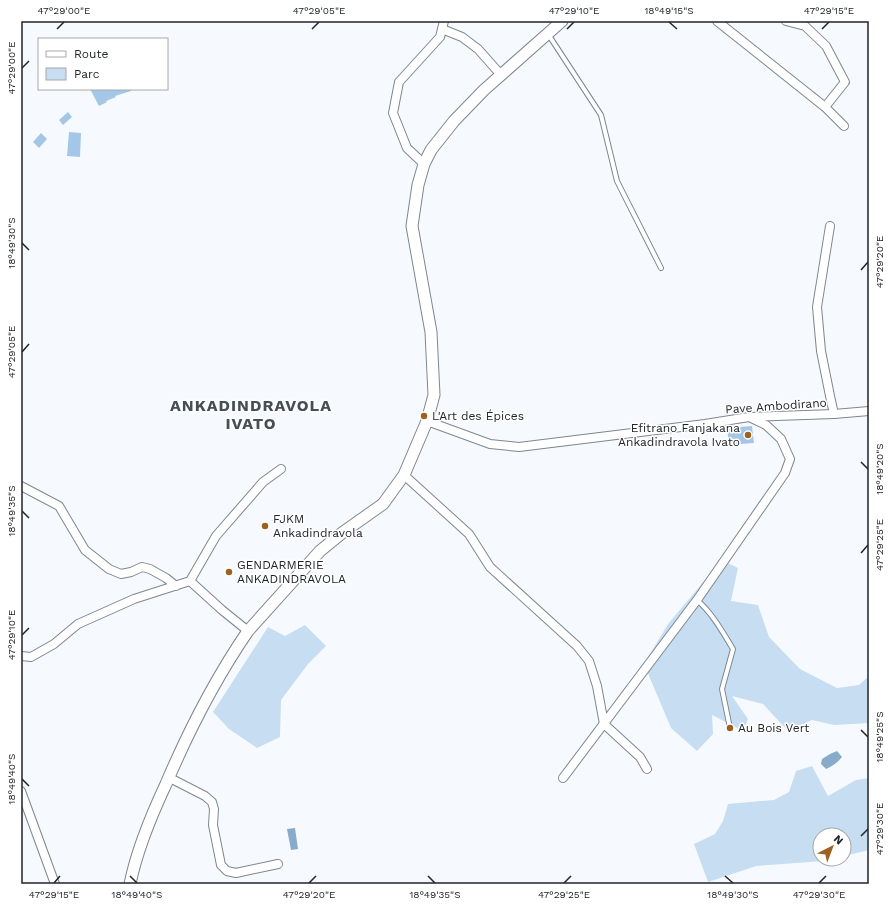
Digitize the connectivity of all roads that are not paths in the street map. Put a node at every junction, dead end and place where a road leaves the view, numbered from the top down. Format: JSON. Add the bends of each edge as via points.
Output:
{"nodes":[{"id":1,"x":562,"y":21,"type":"edge"},
{"id":2,"x":717,"y":21,"type":"edge"},
{"id":3,"x":786,"y":21,"type":"edge"},
{"id":4,"x":443,"y":25,"type":"edge"},
{"id":5,"x":547,"y":34,"type":"junction"},
{"id":6,"x":501,"y":75,"type":"junction"},
{"id":7,"x":825,"y":106,"type":"junction"},
{"id":8,"x":844,"y":126,"type":"dead end"},
{"id":9,"x":424,"y":164,"type":"junction"},
{"id":10,"x":830,"y":226,"type":"dead end"},
{"id":11,"x":661,"y":268,"type":"dead end"},
{"id":12,"x":869,"y":411,"type":"edge"},
{"id":13,"x":834,"y":414,"type":"junction"},
{"id":14,"x":749,"y":417,"type":"junction"},
{"id":15,"x":427,"y":421,"type":"junction"},
{"id":16,"x":281,"y":469,"type":"dead end"},
{"id":17,"x":404,"y":475,"type":"junction"},
{"id":18,"x":21,"y":486,"type":"edge"},
{"id":19,"x":190,"y":581,"type":"junction"},
{"id":20,"x":176,"y":586,"type":"junction"},
{"id":21,"x":698,"y":600,"type":"junction"},
{"id":22,"x":248,"y":631,"type":"junction"},
{"id":23,"x":21,"y":656,"type":"edge"},
{"id":24,"x":604,"y":724,"type":"junction"},
{"id":25,"x":730,"y":728,"type":"dead end"},
{"id":26,"x":647,"y":769,"type":"dead end"},
{"id":27,"x":168,"y":777,"type":"junction"},
{"id":28,"x":563,"y":778,"type":"dead end"},
{"id":29,"x":21,"y":791,"type":"edge"},
{"id":30,"x":278,"y":864,"type":"dead end"},
{"id":31,"x":53,"y":883,"type":"edge"},
{"id":32,"x":130,"y":884,"type":"edge"}],
"edges":[{"from":1,"to":5,"type":"street"},
{"from":2,"to":7,"type":"street"},
{"from":3,"to":7,"type":"street","via":[[805,26],[826,46],[845,82]]},
{"from":4,"to":6,"type":"street","via":[[478,49]]},
{"from":4,"to":9,"type":"street","via":[[440,37],[399,82],[393,113],[407,148]]},
{"from":5,"to":6,"type":"street"},
{"from":5,"to":11,"type":"lane","via":[[601,115],[617,181]]},
{"from":6,"to":9,"type":"street","via":[[454,121],[431,150]]},
{"from":7,"to":8,"type":"street"},
{"from":9,"to":15,"type":"street","via":[[412,226],[431,332],[434,395]]},
{"from":10,"to":13,"type":"street","via":[[818,307],[821,351]]},
{"from":12,"to":13,"type":"street","name":"Pave Ambodirano"},
{"from":13,"to":14,"type":"street","name":"Pave Ambodirano"},
{"from":14,"to":15,"type":"street","name":"Pave Ambodirano","via":[[519,447],[490,444]]},
{"from":14,"to":21,"type":"street","via":[[766,425],[781,439],[790,459],[785,473]]},
{"from":15,"to":17,"type":"street"},
{"from":16,"to":19,"type":"street","via":[[264,482],[216,536]]},
{"from":17,"to":22,"type":"street","via":[[383,504],[320,551]]},
{"from":17,"to":24,"type":"street","via":[[469,534],[490,568],[577,646],[590,661]]},
{"from":18,"to":20,"type":"street","via":[[59,506],[85,550],[109,569],[121,574],[142,567],[150,569]]},
{"from":19,"to":20,"type":"street"},
{"from":19,"to":22,"type":"street"},
{"from":20,"to":23,"type":"street","via":[[134,599],[78,624],[54,644],[31,657]]},
{"from":21,"to":24,"type":"street"},
{"from":21,"to":25,"type":"lane","via":[[716,621],[733,649],[722,689]]},
{"from":22,"to":27,"type":"street","via":[[211,689]]},
{"from":24,"to":26,"type":"street","via":[[640,757]]},
{"from":24,"to":28,"type":"street"},
{"from":27,"to":30,"type":"street","via":[[212,802],[220,865],[227,871],[236,873]]},
{"from":27,"to":32,"type":"street","via":[[142,842]]},
{"from":29,"to":31,"type":"street"}]}
